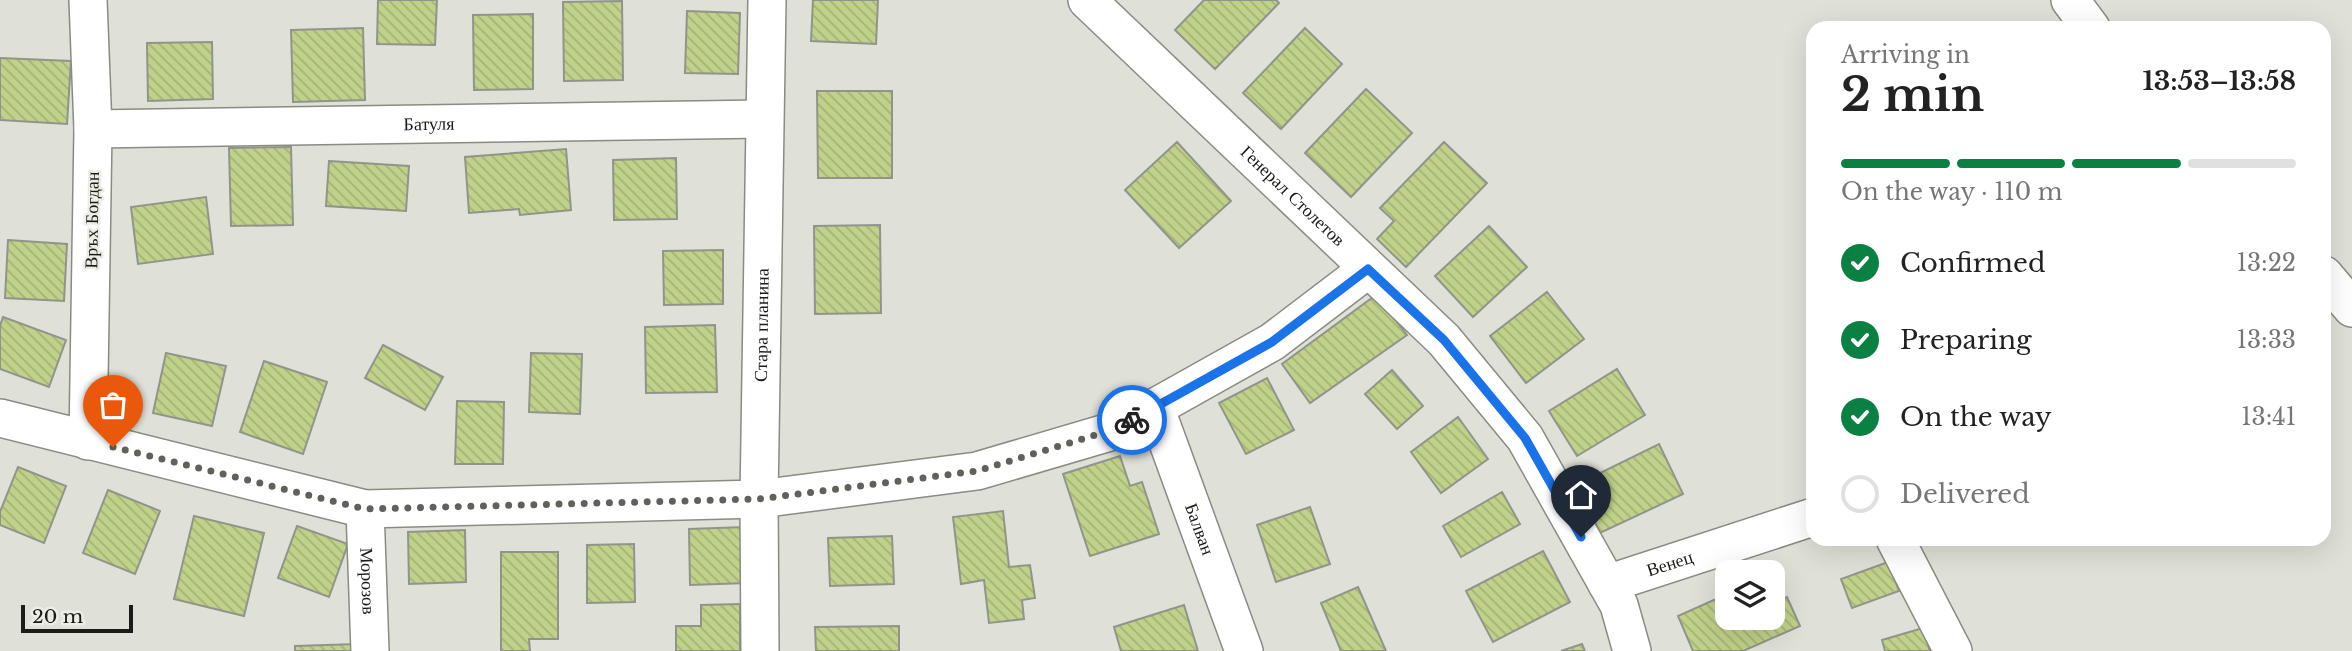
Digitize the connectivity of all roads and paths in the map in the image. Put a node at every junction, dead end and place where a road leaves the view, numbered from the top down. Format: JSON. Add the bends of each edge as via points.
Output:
{"nodes":[{"id":1,"x":88,"y":0,"type":"edge"},
{"id":2,"x":767,"y":0,"type":"edge"},
{"id":3,"x":1087,"y":0,"type":"edge"},
{"id":4,"x":2070,"y":0,"type":"edge"},
{"id":5,"x":2086,"y":21,"type":"edge"},
{"id":6,"x":764,"y":119,"type":"junction"},
{"id":7,"x":93,"y":129,"type":"junction"},
{"id":8,"x":1368,"y":269,"type":"junction"},
{"id":9,"x":2331,"y":283,"type":"edge"},
{"id":10,"x":2352,"y":308,"type":"edge"},
{"id":11,"x":1155,"y":407,"type":"junction"},
{"id":12,"x":0,"y":418,"type":"edge"},
{"id":13,"x":88,"y":441,"type":"junction"},
{"id":14,"x":759,"y":499,"type":"junction"},
{"id":15,"x":365,"y":509,"type":"junction"},
{"id":16,"x":1806,"y":519,"type":"edge"},
{"id":17,"x":1899,"y":546,"type":"edge"},
{"id":18,"x":1607,"y":584,"type":"junction"},
{"id":19,"x":370,"y":651,"type":"edge"},
{"id":20,"x":760,"y":651,"type":"edge"},
{"id":21,"x":1244,"y":651,"type":"edge"},
{"id":22,"x":1632,"y":651,"type":"edge"},
{"id":23,"x":1953,"y":651,"type":"edge"}],
"edges":[{"from":1,"to":7,"type":"street","name":"Връх Богдан"},
{"from":2,"to":6,"type":"street","name":"Стара планина"},
{"from":3,"to":8,"type":"street","name":"Генерал Столетов"},
{"from":4,"to":5,"type":"street"},
{"from":6,"to":7,"type":"street","name":"Батуля"},
{"from":6,"to":14,"type":"street","name":"Стара планина"},
{"from":7,"to":13,"type":"street","name":"Връх Богдан"},
{"from":8,"to":11,"type":"street","via":[[1272,342]]},
{"from":8,"to":18,"type":"street","name":"Генерал Столетов","via":[[1444,340],[1525,438]]},
{"from":9,"to":10,"type":"street"},
{"from":11,"to":14,"type":"street","via":[[1112,430],[977,471]]},
{"from":11,"to":21,"type":"street","name":"Балван"},
{"from":12,"to":13,"type":"street"},
{"from":13,"to":15,"type":"street"},
{"from":14,"to":15,"type":"street"},
{"from":14,"to":20,"type":"street","name":"Стара планина"},
{"from":15,"to":19,"type":"street","name":"Морозов"},
{"from":16,"to":18,"type":"street","name":"Венец"},
{"from":17,"to":23,"type":"street"},
{"from":18,"to":22,"type":"street","name":"Генерал Столетов","via":[[1619,605]]}]}
